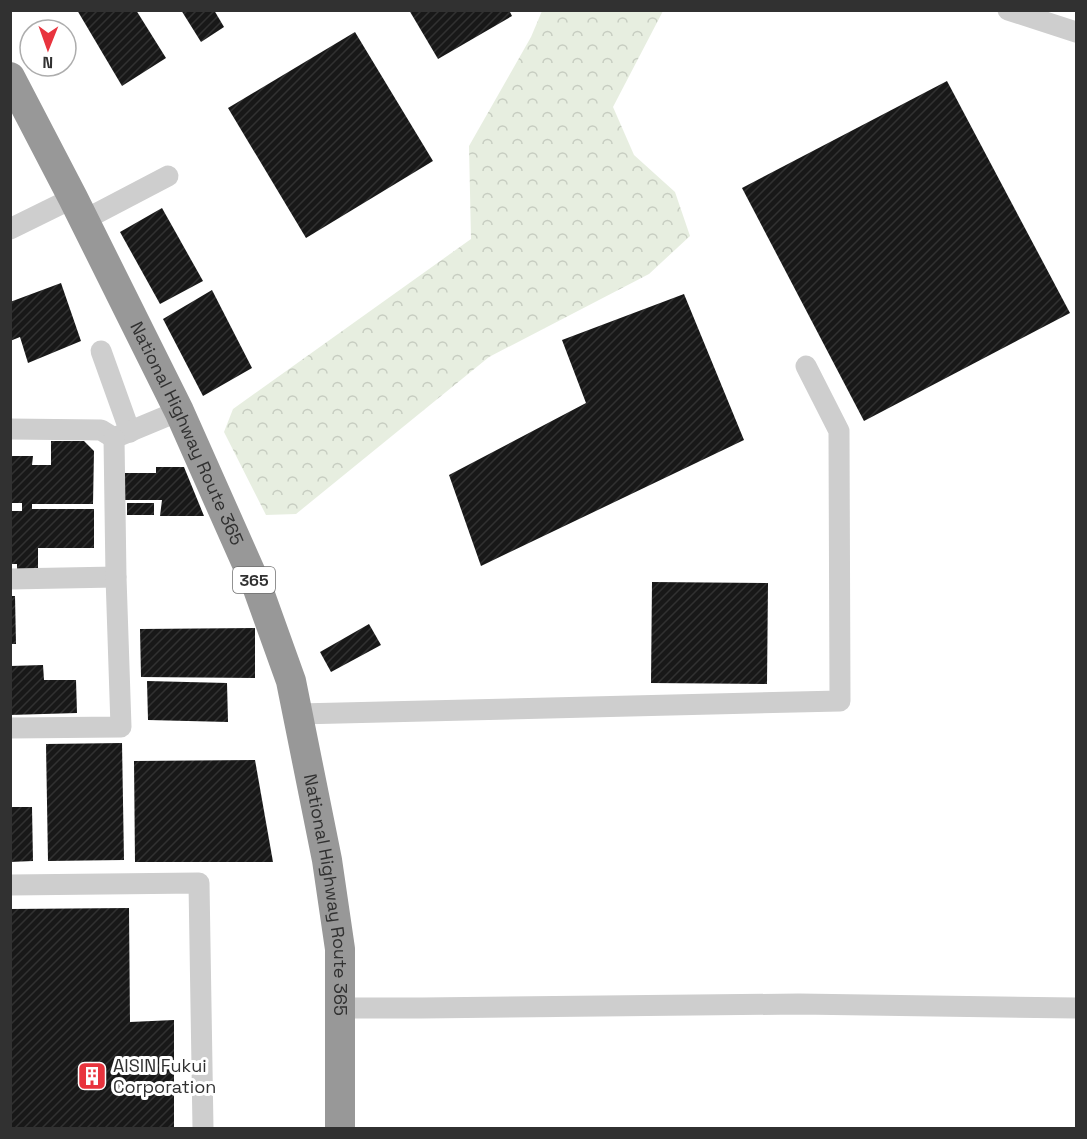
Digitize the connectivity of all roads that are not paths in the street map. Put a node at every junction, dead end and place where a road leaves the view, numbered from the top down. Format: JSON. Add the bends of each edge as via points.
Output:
{"nodes":[{"id":1,"x":1008,"y":10,"type":"edge"},
{"id":2,"x":1077,"y":32,"type":"edge"},
{"id":3,"x":10,"y":77,"type":"edge"},
{"id":4,"x":168,"y":176,"type":"dead end"},
{"id":5,"x":79,"y":209,"type":"junction"},
{"id":6,"x":10,"y":229,"type":"edge"},
{"id":7,"x":101,"y":351,"type":"dead end"},
{"id":8,"x":806,"y":366,"type":"dead end"},
{"id":9,"x":179,"y":411,"type":"junction"},
{"id":10,"x":10,"y":429,"type":"edge"},
{"id":11,"x":122,"y":435,"type":"junction"},
{"id":12,"x":116,"y":577,"type":"junction"},
{"id":13,"x":10,"y":579,"type":"edge"},
{"id":14,"x":298,"y":714,"type":"junction"},
{"id":15,"x":10,"y":728,"type":"edge"},
{"id":16,"x":10,"y":885,"type":"edge"},
{"id":17,"x":340,"y":1008,"type":"junction"},
{"id":18,"x":1077,"y":1008,"type":"edge"},
{"id":19,"x":203,"y":1128,"type":"edge"},
{"id":20,"x":340,"y":1128,"type":"edge"}],
"edges":[{"from":1,"to":2,"type":"street"},
{"from":3,"to":5,"type":"highway","name":"National Highway Route 365","number":"365"},
{"from":4,"to":5,"type":"street"},
{"from":5,"to":6,"type":"street"},
{"from":5,"to":9,"type":"highway","name":"National Highway Route 365","number":"365"},
{"from":7,"to":11,"type":"street"},
{"from":8,"to":14,"type":"street","via":[[839,432],[840,701]]},
{"from":9,"to":11,"type":"street"},
{"from":9,"to":14,"type":"highway","name":"National Highway Route 365","number":"365","via":[[258,589],[291,681]]},
{"from":10,"to":11,"type":"street","via":[[101,430]]},
{"from":11,"to":12,"type":"street"},
{"from":12,"to":13,"type":"street"},
{"from":12,"to":15,"type":"street","via":[[121,727]]},
{"from":14,"to":17,"type":"highway","name":"National Highway Route 365","number":"365","via":[[340,949]]},
{"from":16,"to":19,"type":"street","via":[[199,883]]},
{"from":17,"to":18,"type":"street","via":[[798,1004]]},
{"from":17,"to":20,"type":"highway","name":"National Highway Route 365","number":"365"}]}
